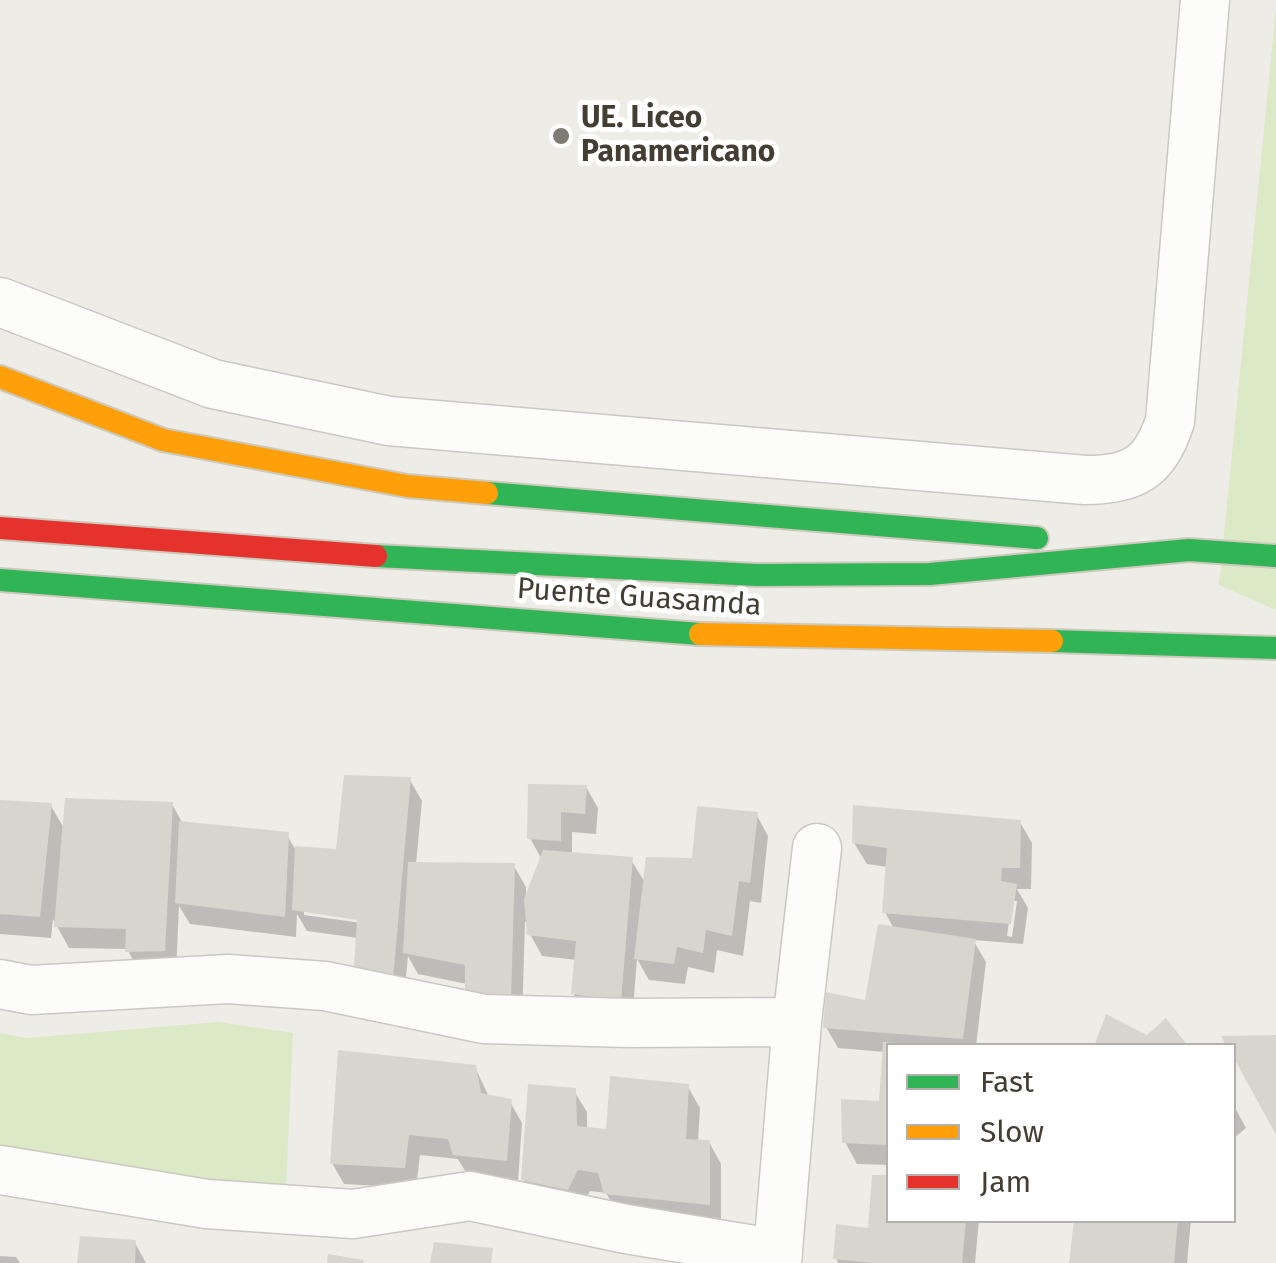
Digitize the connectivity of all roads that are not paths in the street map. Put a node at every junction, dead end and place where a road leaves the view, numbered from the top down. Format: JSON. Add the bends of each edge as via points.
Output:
{"nodes":[{"id":1,"x":1205,"y":0,"type":"edge"},
{"id":2,"x":0,"y":302,"type":"edge"},
{"id":3,"x":0,"y":376,"type":"edge"},
{"id":4,"x":0,"y":528,"type":"edge"},
{"id":5,"x":1189,"y":550,"type":"junction"},
{"id":6,"x":1276,"y":556,"type":"edge"},
{"id":7,"x":0,"y":580,"type":"edge"},
{"id":8,"x":1276,"y":648,"type":"edge"},
{"id":9,"x":817,"y":848,"type":"dead end"},
{"id":10,"x":0,"y":984,"type":"edge"},
{"id":11,"x":797,"y":1022,"type":"junction"},
{"id":12,"x":0,"y":1170,"type":"edge"},
{"id":13,"x":778,"y":1258,"type":"edge"}],
"edges":[{"from":1,"to":2,"type":"street","via":[[1170,421],[1162,447],[1142,468],[1117,480],[388,421],[213,384]]},
{"from":3,"to":5,"type":"main road","name":"Puente Guasamda","via":[[164,440],[406,486]]},
{"from":4,"to":5,"type":"main road","name":"Puente Guasamda","via":[[332,554],[757,575],[930,574]]},
{"from":5,"to":6,"type":"main road","name":"Puente Guasamda"},
{"from":7,"to":8,"type":"main road","name":"Puente Guasamda","via":[[714,636]]},
{"from":9,"to":11,"type":"street"},
{"from":10,"to":11,"type":"street","via":[[32,990],[228,979],[325,986],[484,1019]]},
{"from":11,"to":13,"type":"street"},
{"from":12,"to":13,"type":"street","via":[[207,1204],[353,1214],[470,1196]]}]}
